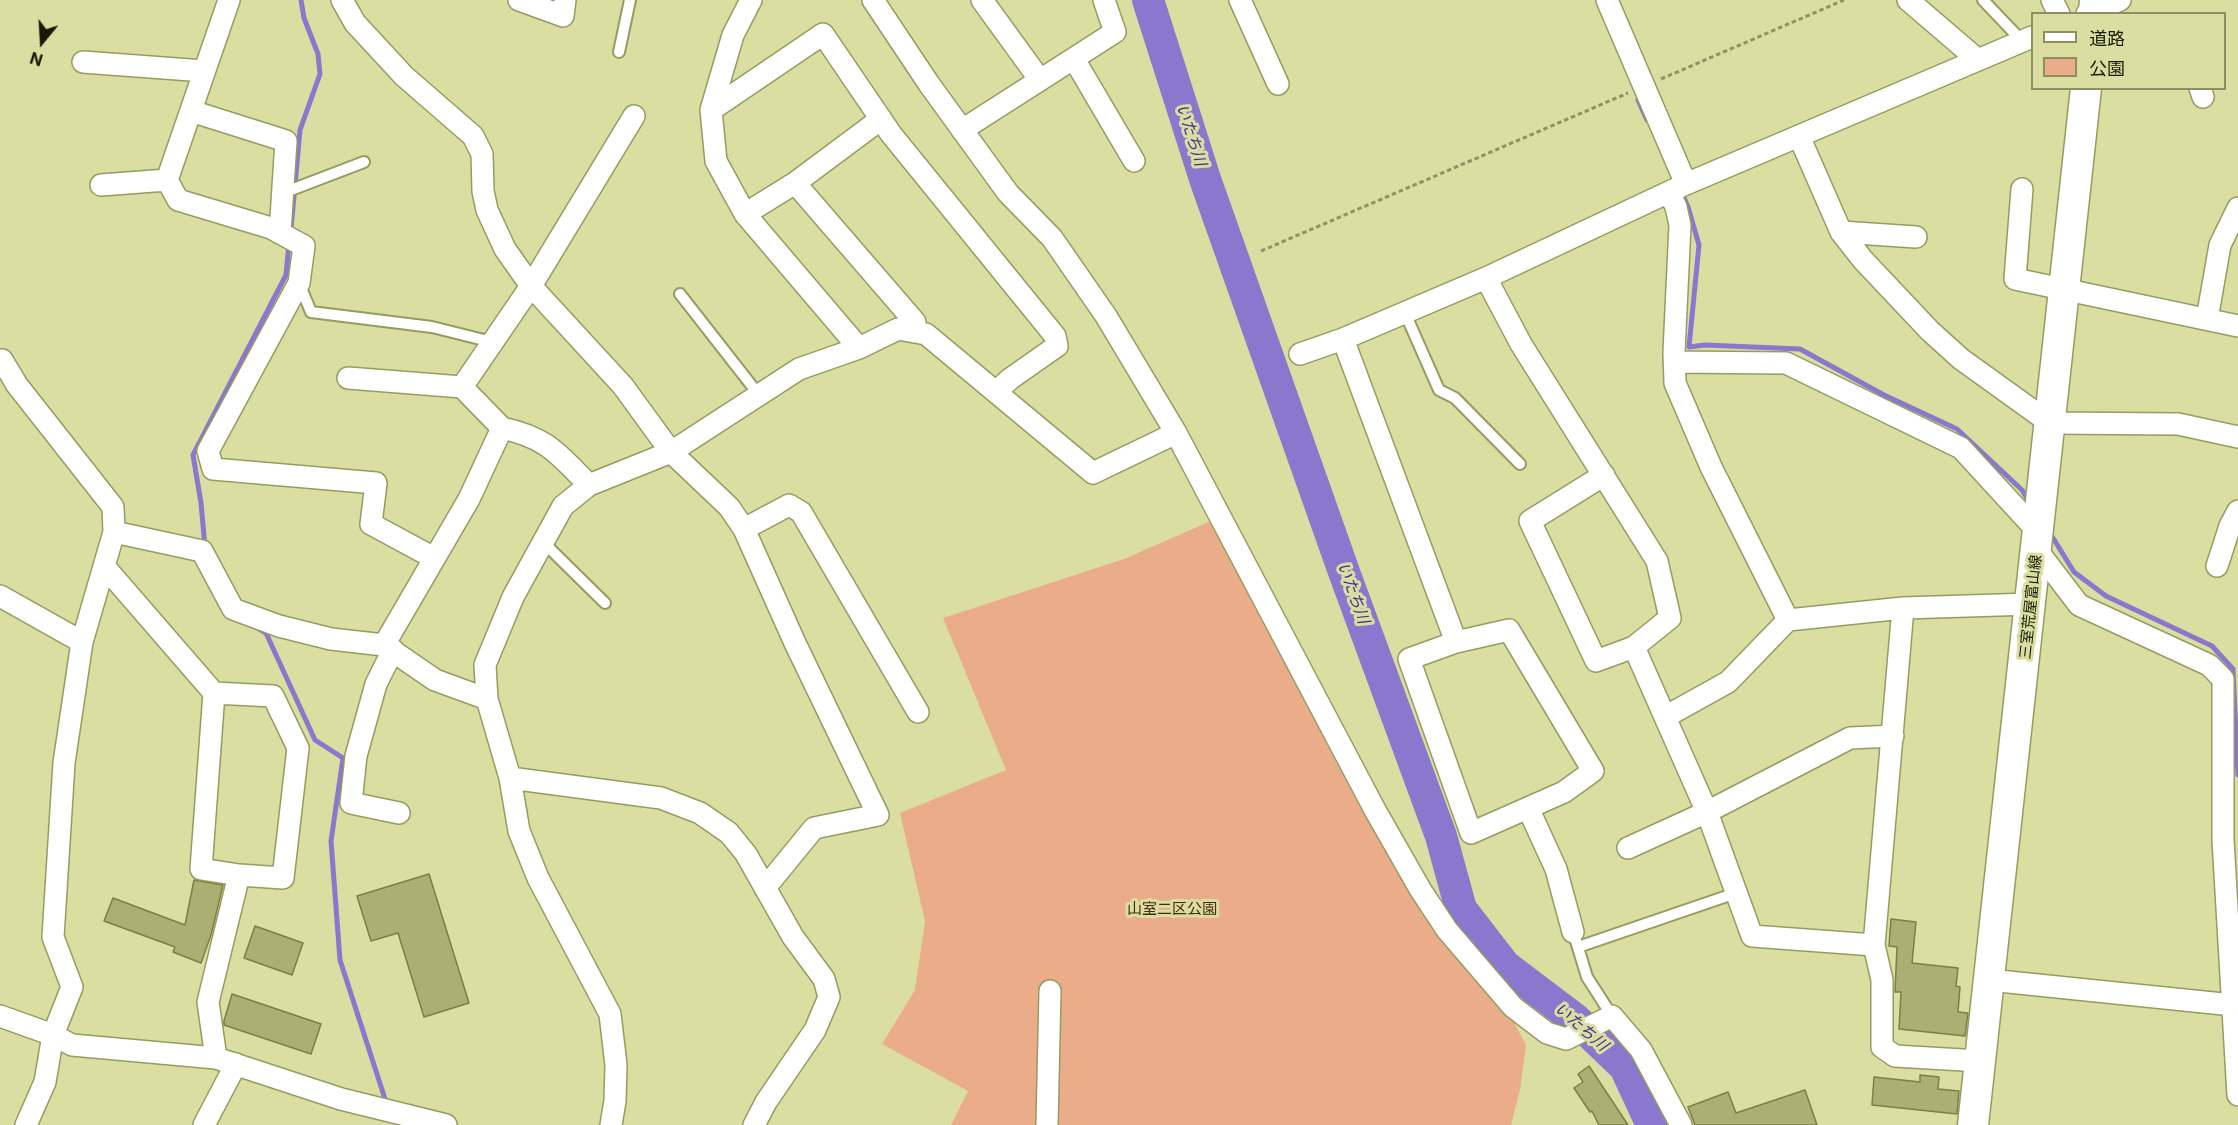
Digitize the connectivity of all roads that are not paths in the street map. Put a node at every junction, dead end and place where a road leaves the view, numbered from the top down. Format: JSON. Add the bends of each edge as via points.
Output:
{"nodes":[{"id":1,"x":229,"y":0,"type":"edge"},
{"id":2,"x":342,"y":0,"type":"edge"},
{"id":3,"x":519,"y":0,"type":"edge"},
{"id":4,"x":565,"y":0,"type":"edge"},
{"id":5,"x":630,"y":0,"type":"edge"},
{"id":6,"x":751,"y":0,"type":"edge"},
{"id":7,"x":873,"y":0,"type":"edge"},
{"id":8,"x":1104,"y":0,"type":"edge"},
{"id":9,"x":1240,"y":0,"type":"edge"},
{"id":10,"x":1607,"y":0,"type":"edge"},
{"id":11,"x":1908,"y":0,"type":"edge"},
{"id":12,"x":1983,"y":0,"type":"edge"},
{"id":13,"x":991,"y":3,"type":"edge"},
{"id":14,"x":2027,"y":39,"type":"edge"},
{"id":15,"x":619,"y":52,"type":"dead end"},
{"id":16,"x":1074,"y":59,"type":"junction"},
{"id":17,"x":1978,"y":60,"type":"junction"},
{"id":18,"x":83,"y":62,"type":"dead end"},
{"id":19,"x":204,"y":71,"type":"junction"},
{"id":20,"x":1040,"y":80,"type":"junction"},
{"id":21,"x":1278,"y":84,"type":"dead end"},
{"id":22,"x":2086,"y":90,"type":"edge"},
{"id":23,"x":711,"y":110,"type":"junction"},
{"id":24,"x":191,"y":111,"type":"junction"},
{"id":25,"x":634,"y":116,"type":"dead end"},
{"id":26,"x":881,"y":119,"type":"junction"},
{"id":27,"x":963,"y":130,"type":"junction"},
{"id":28,"x":1799,"y":136,"type":"junction"},
{"id":29,"x":1134,"y":161,"type":"dead end"},
{"id":30,"x":364,"y":162,"type":"dead end"},
{"id":31,"x":167,"y":180,"type":"junction"},
{"id":32,"x":795,"y":183,"type":"junction"},
{"id":33,"x":101,"y":185,"type":"dead end"},
{"id":34,"x":1677,"y":188,"type":"junction"},
{"id":35,"x":2022,"y":189,"type":"dead end"},
{"id":36,"x":283,"y":193,"type":"junction"},
{"id":37,"x":2238,"y":208,"type":"edge"},
{"id":38,"x":745,"y":214,"type":"junction"},
{"id":39,"x":1841,"y":232,"type":"junction"},
{"id":40,"x":280,"y":233,"type":"junction"},
{"id":41,"x":1916,"y":237,"type":"dead end"},
{"id":42,"x":1486,"y":278,"type":"junction"},
{"id":43,"x":299,"y":283,"type":"junction"},
{"id":44,"x":531,"y":286,"type":"junction"},
{"id":45,"x":2064,"y":288,"type":"junction"},
{"id":46,"x":680,"y":294,"type":"dead end"},
{"id":47,"x":1405,"y":313,"type":"junction"},
{"id":48,"x":2207,"y":319,"type":"junction"},
{"id":49,"x":2238,"y":326,"type":"edge"},
{"id":50,"x":914,"y":332,"type":"junction"},
{"id":51,"x":1343,"y":339,"type":"junction"},
{"id":52,"x":492,"y":342,"type":"junction"},
{"id":53,"x":859,"y":348,"type":"junction"},
{"id":54,"x":1300,"y":354,"type":"dead end"},
{"id":55,"x":1674,"y":362,"type":"junction"},
{"id":56,"x":0,"y":366,"type":"edge"},
{"id":57,"x":348,"y":378,"type":"dead end"},
{"id":58,"x":462,"y":387,"type":"junction"},
{"id":59,"x":996,"y":392,"type":"junction"},
{"id":60,"x":759,"y":395,"type":"junction"},
{"id":61,"x":2050,"y":423,"type":"junction"},
{"id":62,"x":502,"y":428,"type":"junction"},
{"id":63,"x":1176,"y":432,"type":"junction"},
{"id":64,"x":2238,"y":436,"type":"edge"},
{"id":65,"x":671,"y":452,"type":"junction"},
{"id":66,"x":1520,"y":464,"type":"dead end"},
{"id":67,"x":1604,"y":475,"type":"junction"},
{"id":68,"x":589,"y":485,"type":"junction"},
{"id":69,"x":2238,"y":511,"type":"edge"},
{"id":70,"x":744,"y":529,"type":"junction"},
{"id":71,"x":114,"y":532,"type":"junction"},
{"id":72,"x":2038,"y":541,"type":"junction"},
{"id":73,"x":543,"y":542,"type":"junction"},
{"id":74,"x":434,"y":558,"type":"junction"},
{"id":75,"x":104,"y":566,"type":"junction"},
{"id":76,"x":2217,"y":566,"type":"dead end"},
{"id":77,"x":0,"y":596,"type":"edge"},
{"id":78,"x":605,"y":603,"type":"dead end"},
{"id":79,"x":2031,"y":604,"type":"junction"},
{"id":80,"x":1903,"y":608,"type":"junction"},
{"id":81,"x":1788,"y":620,"type":"junction"},
{"id":82,"x":82,"y":642,"type":"junction"},
{"id":83,"x":1456,"y":642,"type":"junction"},
{"id":84,"x":1634,"y":647,"type":"junction"},
{"id":85,"x":388,"y":648,"type":"junction"},
{"id":86,"x":214,"y":693,"type":"junction"},
{"id":87,"x":487,"y":699,"type":"junction"},
{"id":88,"x":918,"y":712,"type":"dead end"},
{"id":89,"x":1665,"y":717,"type":"junction"},
{"id":90,"x":1893,"y":736,"type":"junction"},
{"id":91,"x":510,"y":778,"type":"junction"},
{"id":92,"x":1528,"y":808,"type":"junction"},
{"id":93,"x":1707,"y":812,"type":"junction"},
{"id":94,"x":399,"y":813,"type":"dead end"},
{"id":95,"x":1628,"y":849,"type":"dead end"},
{"id":96,"x":239,"y":875,"type":"junction"},
{"id":97,"x":765,"y":888,"type":"junction"},
{"id":98,"x":1737,"y":893,"type":"junction"},
{"id":99,"x":1576,"y":940,"type":"junction"},
{"id":100,"x":1874,"y":945,"type":"junction"},
{"id":101,"x":1989,"y":980,"type":"junction"},
{"id":102,"x":1050,"y":991,"type":"dead end"},
{"id":103,"x":2233,"y":1005,"type":"junction"},
{"id":104,"x":0,"y":1016,"type":"edge"},
{"id":105,"x":1612,"y":1016,"type":"junction"},
{"id":106,"x":53,"y":1035,"type":"junction"},
{"id":107,"x":226,"y":1061,"type":"junction"},
{"id":108,"x":1980,"y":1061,"type":"junction"},
{"id":109,"x":2238,"y":1095,"type":"edge"},
{"id":110,"x":414,"y":1121,"type":"edge"},
{"id":111,"x":26,"y":1125,"type":"edge"},
{"id":112,"x":204,"y":1125,"type":"edge"},
{"id":113,"x":446,"y":1125,"type":"edge"},
{"id":114,"x":611,"y":1125,"type":"edge"},
{"id":115,"x":754,"y":1125,"type":"edge"},
{"id":116,"x":1047,"y":1125,"type":"edge"},
{"id":117,"x":1681,"y":1125,"type":"edge"},
{"id":118,"x":1973,"y":1125,"type":"edge"}],
"edges":[{"from":1,"to":19,"type":"street"},
{"from":2,"to":44,"type":"street","via":[[356,23],[404,76],[473,136],[482,154],[487,210],[505,249]]},
{"from":3,"to":4,"type":"street","via":[[563,16]]},
{"from":5,"to":15,"type":"lane"},
{"from":6,"to":23,"type":"street","via":[[733,35]]},
{"from":7,"to":27,"type":"street"},
{"from":8,"to":16,"type":"street","via":[[1115,32]]},
{"from":9,"to":21,"type":"street"},
{"from":10,"to":34,"type":"street","via":[[1644,86]]},
{"from":11,"to":17,"type":"street"},
{"from":12,"to":14,"type":"lane"},
{"from":13,"to":20,"type":"street"},
{"from":14,"to":17,"type":"street"},
{"from":16,"to":20,"type":"street"},
{"from":16,"to":29,"type":"street"},
{"from":17,"to":28,"type":"street"},
{"from":18,"to":19,"type":"street"},
{"from":19,"to":24,"type":"street"},
{"from":20,"to":27,"type":"street"},
{"from":22,"to":45,"type":"main road","name":"三室荒屋富山線"},
{"from":23,"to":26,"type":"street","via":[[823,34]]},
{"from":23,"to":38,"type":"street","via":[[716,161]]},
{"from":24,"to":31,"type":"street"},
{"from":24,"to":36,"type":"street","via":[[286,141]]},
{"from":25,"to":44,"type":"street"},
{"from":26,"to":32,"type":"street"},
{"from":26,"to":59,"type":"street","via":[[1055,336],[1057,346]]},
{"from":27,"to":63,"type":"street","via":[[1008,193],[1052,238],[1106,316]]},
{"from":28,"to":34,"type":"street"},
{"from":28,"to":39,"type":"street"},
{"from":30,"to":36,"type":"lane"},
{"from":31,"to":33,"type":"street"},
{"from":31,"to":40,"type":"street","via":[[178,200]]},
{"from":32,"to":38,"type":"street"},
{"from":32,"to":50,"type":"street","via":[[915,322]]},
{"from":34,"to":42,"type":"street"},
{"from":34,"to":55,"type":"street","via":[[1680,225]]},
{"from":35,"to":45,"type":"street","via":[[2015,279]]},
{"from":36,"to":40,"type":"street"},
{"from":37,"to":48,"type":"street","via":[[2220,244]]},
{"from":38,"to":53,"type":"street"},
{"from":39,"to":41,"type":"street"},
{"from":39,"to":61,"type":"street","via":[[1930,331],[1961,359]]},
{"from":40,"to":43,"type":"street","via":[[304,246]]},
{"from":42,"to":47,"type":"street"},
{"from":42,"to":67,"type":"street","via":[[1521,344]]},
{"from":43,"to":52,"type":"lane","via":[[311,312],[432,327]]},
{"from":43,"to":74,"type":"street","via":[[208,451],[213,469],[376,483],[371,524]]},
{"from":44,"to":52,"type":"street"},
{"from":44,"to":65,"type":"street","via":[[623,386]]},
{"from":45,"to":48,"type":"street"},
{"from":45,"to":61,"type":"main road","name":"三室荒屋富山線"},
{"from":46,"to":60,"type":"lane"},
{"from":47,"to":51,"type":"street"},
{"from":47,"to":66,"type":"lane","via":[[1439,390],[1455,398]]},
{"from":48,"to":49,"type":"street"},
{"from":50,"to":53,"type":"street","via":[[898,330]]},
{"from":50,"to":59,"type":"street","via":[[926,334]]},
{"from":51,"to":54,"type":"street"},
{"from":51,"to":83,"type":"street"},
{"from":52,"to":58,"type":"street"},
{"from":53,"to":60,"type":"street","via":[[799,369]]},
{"from":55,"to":72,"type":"street","via":[[1786,363],[1960,448]]},
{"from":55,"to":81,"type":"street","via":[[1675,383],[1711,467]]},
{"from":56,"to":71,"type":"street","via":[[2,360],[17,385],[113,507]]},
{"from":57,"to":58,"type":"street"},
{"from":58,"to":62,"type":"street"},
{"from":59,"to":63,"type":"street","via":[[1093,473]]},
{"from":60,"to":65,"type":"street"},
{"from":61,"to":64,"type":"street","via":[[2178,424]]},
{"from":61,"to":72,"type":"main road","name":"三室荒屋富山線"},
{"from":62,"to":68,"type":"street","via":[[525,433],[550,446]]},
{"from":62,"to":74,"type":"street","via":[[469,499]]},
{"from":63,"to":105,"type":"street","via":[[1375,810],[1447,930],[1513,1007],[1547,1033],[1566,1039]]},
{"from":65,"to":68,"type":"street"},
{"from":65,"to":70,"type":"street","via":[[729,507]]},
{"from":67,"to":84,"type":"street","via":[[1657,561],[1670,618]]},
{"from":67,"to":84,"type":"street","via":[[1530,521],[1596,661]]},
{"from":68,"to":73,"type":"street","via":[[563,506]]},
{"from":69,"to":76,"type":"street"},
{"from":70,"to":88,"type":"street","via":[[789,505],[801,512]]},
{"from":70,"to":97,"type":"street","via":[[878,815],[814,828]]},
{"from":71,"to":75,"type":"street"},
{"from":71,"to":85,"type":"street","via":[[202,551],[233,609],[279,626]]},
{"from":72,"to":79,"type":"main road","name":"三室荒屋富山線"},
{"from":72,"to":103,"type":"street","via":[[2079,605],[2209,665],[2223,679],[2223,840]]},
{"from":73,"to":78,"type":"lane"},
{"from":73,"to":87,"type":"street","via":[[513,597],[485,665]]},
{"from":74,"to":85,"type":"street"},
{"from":75,"to":82,"type":"street"},
{"from":75,"to":86,"type":"street"},
{"from":77,"to":82,"type":"street"},
{"from":79,"to":80,"type":"street"},
{"from":79,"to":101,"type":"main road","name":"三室荒屋富山線"},
{"from":80,"to":81,"type":"street"},
{"from":80,"to":90,"type":"street"},
{"from":81,"to":89,"type":"street","via":[[1728,682]]},
{"from":82,"to":106,"type":"street","via":[[64,763],[53,937],[72,987]]},
{"from":83,"to":92,"type":"street","via":[[1509,630],[1593,771],[1564,792]]},
{"from":83,"to":92,"type":"street","via":[[1409,659],[1471,833]]},
{"from":84,"to":89,"type":"street"},
{"from":85,"to":87,"type":"street","via":[[435,680]]},
{"from":85,"to":94,"type":"street","via":[[356,756],[351,803]]},
{"from":86,"to":96,"type":"street","via":[[201,869]]},
{"from":86,"to":96,"type":"street","via":[[273,696],[298,748],[283,878]]},
{"from":87,"to":91,"type":"street"},
{"from":89,"to":93,"type":"street"},
{"from":90,"to":93,"type":"street","via":[[1850,738]]},
{"from":90,"to":100,"type":"street"},
{"from":91,"to":97,"type":"street","via":[[661,798],[700,813],[729,833]]},
{"from":91,"to":114,"type":"street","via":[[519,831],[538,878],[610,1014],[616,1065]]},
{"from":92,"to":99,"type":"street","via":[[1556,869]]},
{"from":93,"to":95,"type":"street"},
{"from":93,"to":98,"type":"street"},
{"from":96,"to":107,"type":"street","via":[[208,1002]]},
{"from":97,"to":115,"type":"street","via":[[793,937],[824,979],[829,997],[815,1030]]},
{"from":98,"to":99,"type":"lane"},
{"from":98,"to":100,"type":"street","via":[[1752,936]]},
{"from":99,"to":105,"type":"lane","via":[[1587,976]]},
{"from":100,"to":108,"type":"street","via":[[1882,980],[1882,1047],[1895,1056]]},
{"from":101,"to":103,"type":"street"},
{"from":101,"to":108,"type":"main road","name":"三室荒屋富山線"},
{"from":102,"to":116,"type":"street"},
{"from":103,"to":109,"type":"street"},
{"from":104,"to":106,"type":"street"},
{"from":105,"to":117,"type":"street","via":[[1641,1050]]},
{"from":106,"to":107,"type":"street","via":[[72,1045]]},
{"from":106,"to":111,"type":"street","via":[[45,1082]]},
{"from":107,"to":110,"type":"street"},
{"from":107,"to":112,"type":"street"},
{"from":108,"to":118,"type":"main road","name":"三室荒屋富山線"},
{"from":110,"to":113,"type":"street"}]}
